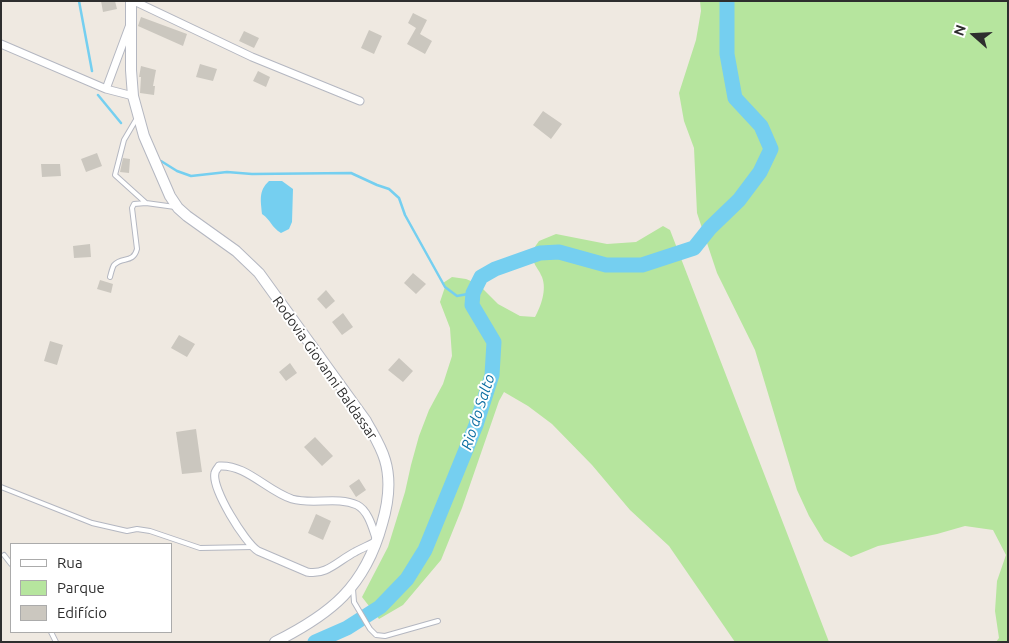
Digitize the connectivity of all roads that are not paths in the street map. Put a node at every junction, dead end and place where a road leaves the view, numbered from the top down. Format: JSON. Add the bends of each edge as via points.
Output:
{"nodes":[{"id":1,"x":133,"y":1,"type":"edge"},
{"id":2,"x":131,"y":22,"type":"junction"},
{"id":3,"x":1,"y":44,"type":"edge"},
{"id":4,"x":106,"y":88,"type":"junction"},
{"id":5,"x":133,"y":96,"type":"junction"},
{"id":6,"x":360,"y":101,"type":"dead end"},
{"id":7,"x":138,"y":116,"type":"junction"},
{"id":8,"x":146,"y":202,"type":"junction"},
{"id":9,"x":178,"y":208,"type":"junction"},
{"id":10,"x":110,"y":277,"type":"dead end"},
{"id":11,"x":1,"y":487,"type":"edge"},
{"id":12,"x":377,"y":541,"type":"junction"},
{"id":13,"x":253,"y":547,"type":"junction"},
{"id":14,"x":4,"y":555,"type":"dead end"},
{"id":15,"x":10,"y":563,"type":"edge"},
{"id":16,"x":353,"y":586,"type":"junction"},
{"id":17,"x":438,"y":621,"type":"dead end"},
{"id":18,"x":275,"y":642,"type":"edge"}],
"edges":[{"from":1,"to":2,"type":"street","name":"Rodovia Giovanni Baldassar"},
{"from":1,"to":6,"type":"street","via":[[252,57]]},
{"from":2,"to":4,"type":"street"},
{"from":2,"to":5,"type":"street","name":"Rodovia Giovanni Baldassar"},
{"from":3,"to":4,"type":"street"},
{"from":4,"to":5,"type":"street"},
{"from":5,"to":7,"type":"street","name":"Rodovia Giovanni Baldassar"},
{"from":7,"to":8,"type":"lane","via":[[124,140],[114,175]]},
{"from":7,"to":9,"type":"street","name":"Rodovia Giovanni Baldassar","via":[[154,161]]},
{"from":8,"to":9,"type":"lane"},
{"from":8,"to":10,"type":"lane","via":[[134,204],[132,208],[136,254],[115,265]]},
{"from":9,"to":12,"type":"street","name":"Rodovia Giovanni Baldassar","via":[[236,251],[259,273],[378,442],[388,482],[387,503]]},
{"from":11,"to":13,"type":"lane","via":[[92,523],[127,531],[156,532],[200,548]]},
{"from":12,"to":13,"type":"street","via":[[315,574]]},
{"from":12,"to":13,"type":"street","via":[[367,516],[357,505],[343,501],[293,499],[242,471],[219,466],[214,479],[219,492]]},
{"from":12,"to":16,"type":"street","name":"Rodovia Giovanni Baldassar"},
{"from":14,"to":15,"type":"lane"},
{"from":16,"to":17,"type":"lane","via":[[354,602],[376,635],[385,636]]},
{"from":16,"to":18,"type":"street","name":"Rodovia Giovanni Baldassar","via":[[325,611]]}]}
